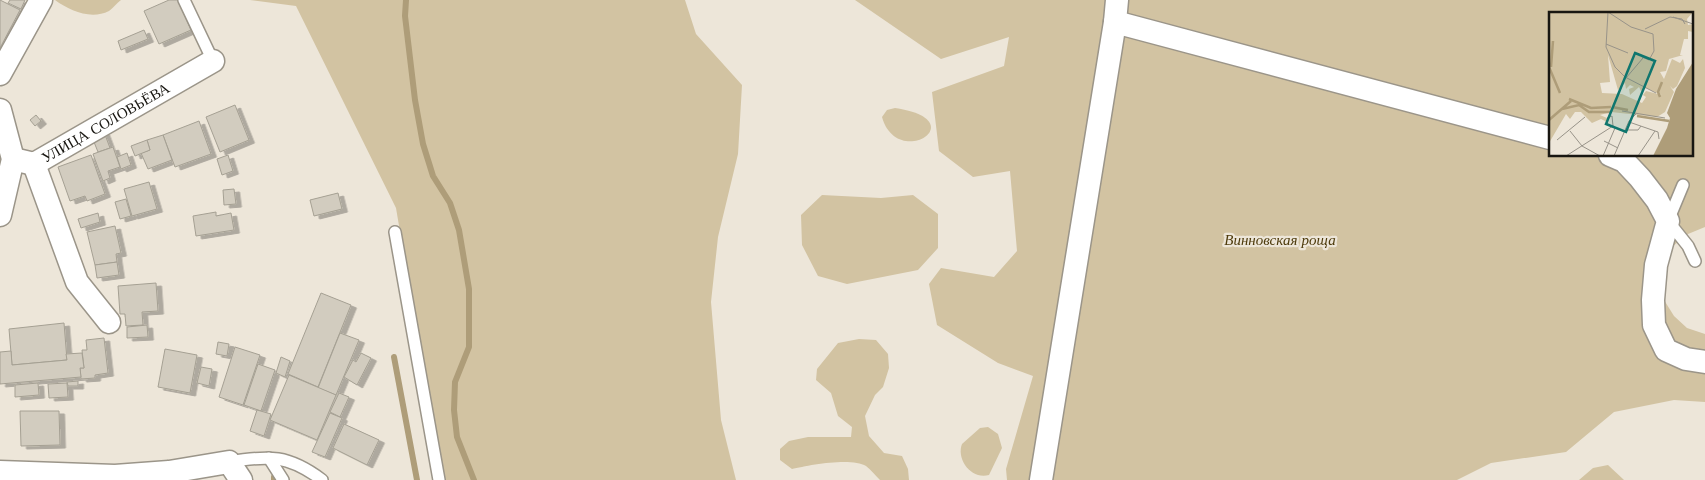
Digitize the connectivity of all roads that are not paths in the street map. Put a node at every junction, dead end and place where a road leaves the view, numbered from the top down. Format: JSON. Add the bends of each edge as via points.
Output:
{"nodes":[{"id":1,"x":40,"y":0,"type":"edge"},
{"id":2,"x":184,"y":0,"type":"edge"},
{"id":3,"x":1116,"y":11,"type":"edge"},
{"id":4,"x":213,"y":61,"type":"joint"},
{"id":5,"x":0,"y":74,"type":"edge"},
{"id":6,"x":0,"y":110,"type":"edge"},
{"id":7,"x":1549,"y":138,"type":"edge"},
{"id":8,"x":1612,"y":156,"type":"edge"},
{"id":9,"x":24,"y":161,"type":"junction"},
{"id":10,"x":1684,"y":185,"type":"dead end"},
{"id":11,"x":0,"y":215,"type":"edge"},
{"id":12,"x":1668,"y":221,"type":"junction"},
{"id":13,"x":395,"y":232,"type":"dead end"},
{"id":14,"x":1695,"y":261,"type":"dead end"},
{"id":15,"x":108,"y":322,"type":"dead end"},
{"id":16,"x":1705,"y":362,"type":"edge"},
{"id":17,"x":269,"y":458,"type":"junction"},
{"id":18,"x":235,"y":471,"type":"edge"},
{"id":19,"x":0,"y":472,"type":"edge"},
{"id":20,"x":41,"y":477,"type":"edge"},
{"id":21,"x":283,"y":480,"type":"edge"},
{"id":22,"x":322,"y":480,"type":"edge"},
{"id":23,"x":438,"y":480,"type":"edge"},
{"id":24,"x":1041,"y":480,"type":"edge"}],
"edges":[{"from":1,"to":5,"type":"street"},
{"from":2,"to":4,"type":"lane"},
{"from":3,"to":7,"type":"street"},
{"from":3,"to":24,"type":"street"},
{"from":4,"to":9,"type":"street","name":"УЛИЦА СОЛОВЬЁВА"},
{"from":6,"to":9,"type":"street"},
{"from":8,"to":12,"type":"street","via":[[1624,161],[1640,178],[1658,200]]},
{"from":9,"to":11,"type":"street"},
{"from":9,"to":15,"type":"street","via":[[77,282]]},
{"from":10,"to":12,"type":"lane"},
{"from":12,"to":14,"type":"lane","via":[[1688,246]]},
{"from":12,"to":16,"type":"street","via":[[1656,265],[1654,325],[1666,350],[1686,359]]},
{"from":13,"to":23,"type":"lane"},
{"from":17,"to":18,"type":"lane","via":[[259,457]]},
{"from":17,"to":21,"type":"lane"},
{"from":17,"to":22,"type":"lane","via":[[288,460]]},
{"from":18,"to":20,"type":"street"},
{"from":19,"to":20,"type":"street"}]}
